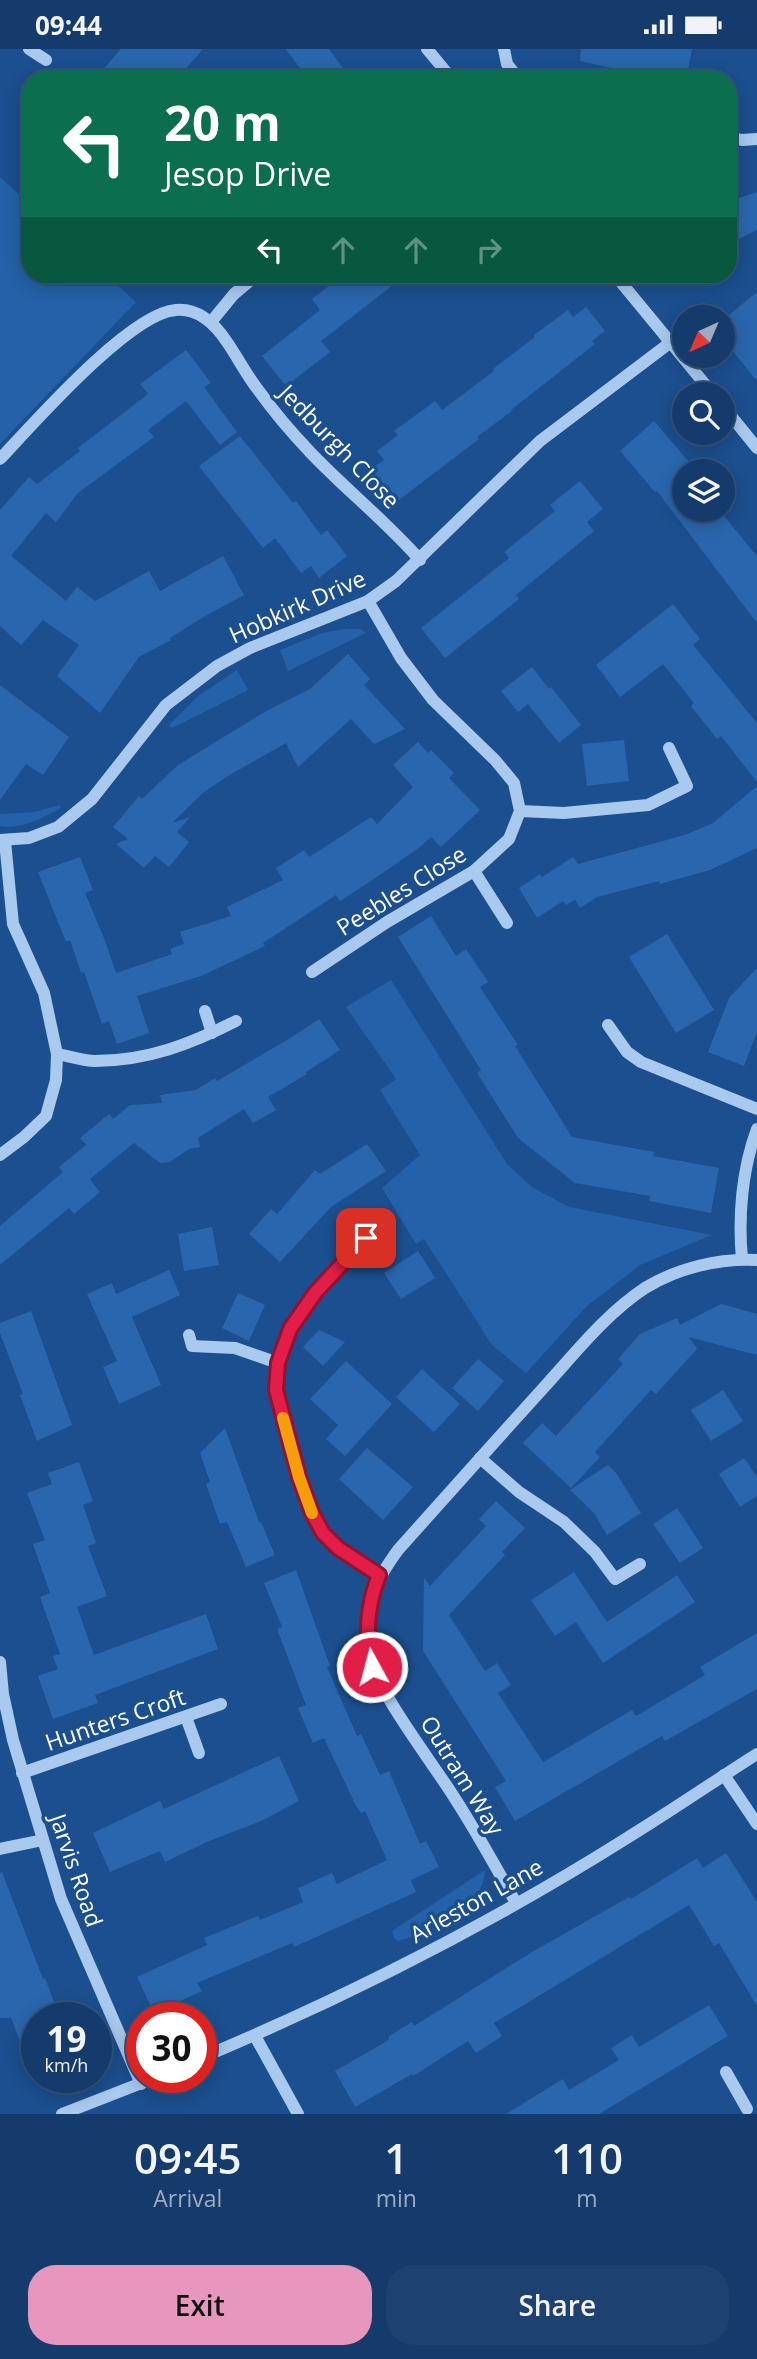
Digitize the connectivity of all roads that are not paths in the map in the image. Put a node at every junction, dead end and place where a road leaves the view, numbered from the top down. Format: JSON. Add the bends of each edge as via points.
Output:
{"nodes":[{"id":1,"x":29,"y":49,"type":"edge"},
{"id":2,"x":427,"y":49,"type":"edge"},
{"id":3,"x":504,"y":49,"type":"edge"},
{"id":4,"x":46,"y":60,"type":"dead end"},
{"id":5,"x":444,"y":70,"type":"edge"},
{"id":6,"x":511,"y":70,"type":"edge"},
{"id":7,"x":737,"y":139,"type":"edge"},
{"id":8,"x":757,"y":139,"type":"edge"},
{"id":9,"x":246,"y":284,"type":"edge"},
{"id":10,"x":623,"y":284,"type":"edge"},
{"id":11,"x":211,"y":322,"type":"junction"},
{"id":12,"x":671,"y":342,"type":"junction"},
{"id":13,"x":703,"y":382,"type":"edge"},
{"id":14,"x":735,"y":421,"type":"edge"},
{"id":15,"x":757,"y":448,"type":"edge"},
{"id":16,"x":0,"y":459,"type":"edge"},
{"id":17,"x":420,"y":560,"type":"junction"},
{"id":18,"x":368,"y":601,"type":"junction"},
{"id":19,"x":669,"y":748,"type":"dead end"},
{"id":20,"x":520,"y":811,"type":"junction"},
{"id":21,"x":2,"y":840,"type":"edge"},
{"id":22,"x":474,"y":871,"type":"junction"},
{"id":23,"x":507,"y":923,"type":"dead end"},
{"id":24,"x":312,"y":972,"type":"dead end"},
{"id":25,"x":205,"y":1011,"type":"dead end"},
{"id":26,"x":236,"y":1021,"type":"dead end"},
{"id":27,"x":608,"y":1025,"type":"dead end"},
{"id":28,"x":212,"y":1033,"type":"junction"},
{"id":29,"x":57,"y":1054,"type":"junction"},
{"id":30,"x":757,"y":1109,"type":"edge"},
{"id":31,"x":757,"y":1129,"type":"edge"},
{"id":32,"x":0,"y":1155,"type":"edge"},
{"id":33,"x":381,"y":1224,"type":"dead end"},
{"id":34,"x":742,"y":1259,"type":"junction"},
{"id":35,"x":757,"y":1260,"type":"edge"},
{"id":36,"x":189,"y":1335,"type":"dead end"},
{"id":37,"x":278,"y":1363,"type":"junction"},
{"id":38,"x":480,"y":1458,"type":"junction"},
{"id":39,"x":640,"y":1564,"type":"dead end"},
{"id":40,"x":379,"y":1575,"type":"junction"},
{"id":41,"x":0,"y":1662,"type":"edge"},
{"id":42,"x":220,"y":1704,"type":"dead end"},
{"id":43,"x":187,"y":1717,"type":"junction"},
{"id":44,"x":198,"y":1753,"type":"dead end"},
{"id":45,"x":757,"y":1754,"type":"edge"},
{"id":46,"x":22,"y":1773,"type":"junction"},
{"id":47,"x":724,"y":1775,"type":"junction"},
{"id":48,"x":757,"y":1824,"type":"edge"},
{"id":49,"x":43,"y":1840,"type":"junction"},
{"id":50,"x":0,"y":1849,"type":"edge"},
{"id":51,"x":516,"y":1903,"type":"junction"},
{"id":52,"x":255,"y":2036,"type":"junction"},
{"id":53,"x":126,"y":2049,"type":"edge"},
{"id":54,"x":217,"y":2051,"type":"edge"},
{"id":55,"x":726,"y":2072,"type":"dead end"},
{"id":56,"x":126,"y":2090,"type":"edge"},
{"id":57,"x":748,"y":2109,"type":"edge"},
{"id":58,"x":62,"y":2114,"type":"edge"},
{"id":59,"x":298,"y":2114,"type":"edge"}],
"edges":[{"from":1,"to":4,"type":"street"},
{"from":2,"to":5,"type":"street"},
{"from":3,"to":6,"type":"street"},
{"from":7,"to":8,"type":"street"},
{"from":9,"to":11,"type":"street"},
{"from":10,"to":12,"type":"street"},
{"from":11,"to":16,"type":"street","via":[[195,311],[175,310],[144,322],[71,384]]},
{"from":11,"to":17,"type":"street","name":"Jedburgh Close","via":[[258,390],[310,452]]},
{"from":12,"to":13,"type":"street"},
{"from":12,"to":17,"type":"street","name":"Hobkirk Drive","via":[[540,440]]},
{"from":14,"to":15,"type":"street"},
{"from":17,"to":18,"type":"street","name":"Hobkirk Drive"},
{"from":18,"to":20,"type":"street","via":[[401,658],[433,700],[514,783]]},
{"from":18,"to":21,"type":"street","name":"Hobkirk Drive","via":[[217,666],[166,705],[92,799],[58,827],[29,838]]},
{"from":19,"to":20,"type":"street","via":[[687,786],[648,805],[564,813]]},
{"from":20,"to":22,"type":"street","name":"Peebles Close","via":[[509,839]]},
{"from":21,"to":29,"type":"street","name":"Hobkirk Drive","via":[[13,925],[44,993]]},
{"from":22,"to":23,"type":"street"},
{"from":22,"to":24,"type":"street","name":"Peebles Close"},
{"from":25,"to":28,"type":"street"},
{"from":26,"to":28,"type":"street"},
{"from":27,"to":30,"type":"street","via":[[627,1052],[641,1062]]},
{"from":28,"to":29,"type":"street","via":[[148,1057],[92,1061]]},
{"from":29,"to":32,"type":"street","name":"Hobkirk Drive","via":[[56,1080],[46,1116]]},
{"from":31,"to":34,"type":"street","via":[[742,1201]]},
{"from":33,"to":37,"type":"street","via":[[315,1293],[290,1329]]},
{"from":34,"to":35,"type":"street","name":"Outram Way"},
{"from":34,"to":38,"type":"street","name":"Outram Way","via":[[685,1270],[626,1303],[575,1352]]},
{"from":36,"to":37,"type":"street","via":[[192,1346],[235,1348]]},
{"from":37,"to":40,"type":"street","via":[[276,1390],[312,1513],[338,1548]]},
{"from":38,"to":39,"type":"street","via":[[564,1522],[615,1579]]},
{"from":38,"to":40,"type":"street","name":"Outram Way"},
{"from":40,"to":51,"type":"street","name":"Outram Way","via":[[367,1619],[372,1667]]},
{"from":41,"to":46,"type":"street","name":"Jarvis Road"},
{"from":42,"to":43,"type":"street","name":"Hunters Croft"},
{"from":43,"to":44,"type":"street"},
{"from":43,"to":46,"type":"street","name":"Hunters Croft"},
{"from":45,"to":47,"type":"street","name":"Arleston Lane"},
{"from":46,"to":49,"type":"street","name":"Jarvis Road"},
{"from":47,"to":48,"type":"street"},
{"from":47,"to":51,"type":"street","name":"Arleston Lane"},
{"from":49,"to":50,"type":"street"},
{"from":49,"to":53,"type":"street","name":"Jarvis Road","via":[[61,1899]]},
{"from":51,"to":52,"type":"street","name":"Arleston Lane"},
{"from":52,"to":54,"type":"street","name":"Arleston Lane"},
{"from":52,"to":59,"type":"street"},
{"from":55,"to":57,"type":"street"},
{"from":56,"to":58,"type":"street"}]}
